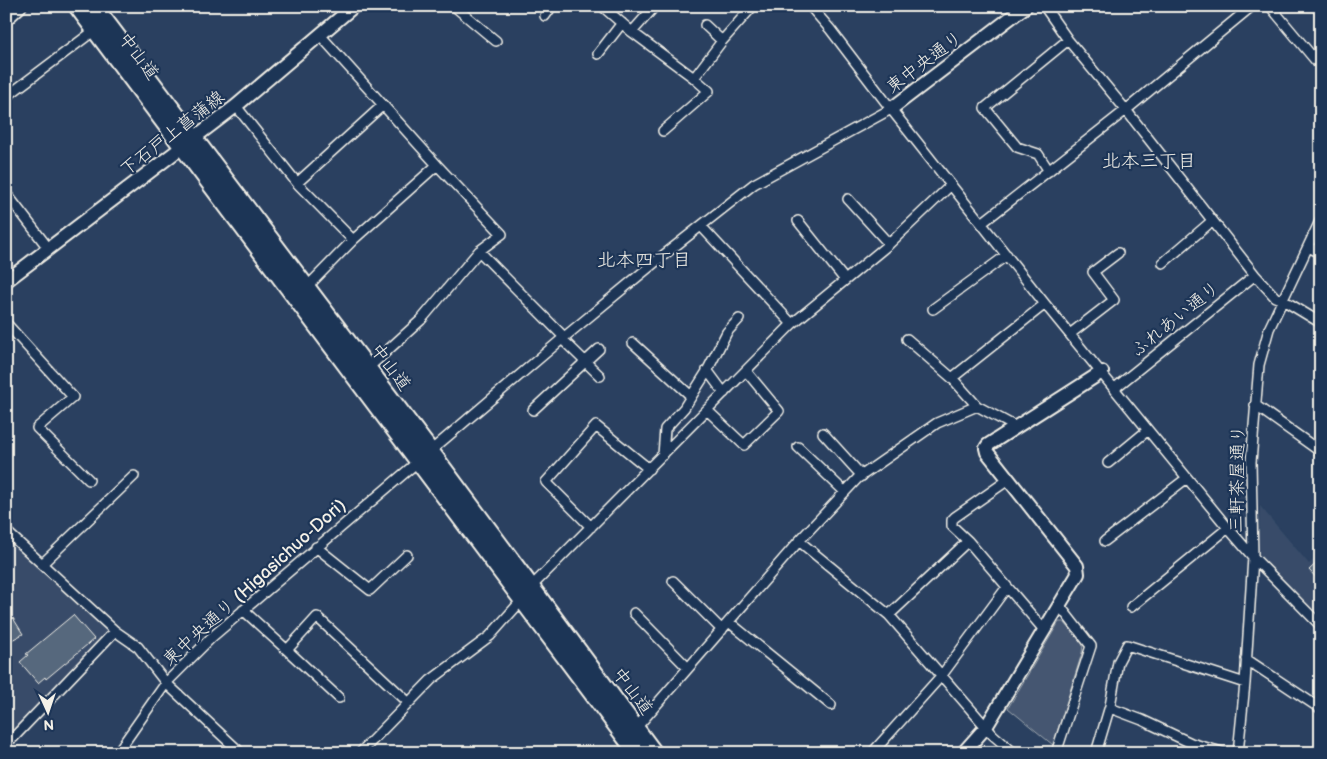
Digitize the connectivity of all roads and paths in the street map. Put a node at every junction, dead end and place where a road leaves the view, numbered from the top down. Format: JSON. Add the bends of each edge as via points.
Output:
{"nodes":[{"id":1,"x":20,"y":6,"type":"edge"},
{"id":2,"x":77,"y":6,"type":"edge"},
{"id":3,"x":94,"y":6,"type":"edge"},
{"id":4,"x":354,"y":6,"type":"edge"},
{"id":5,"x":454,"y":6,"type":"edge"},
{"id":6,"x":552,"y":6,"type":"edge"},
{"id":7,"x":602,"y":6,"type":"edge"},
{"id":8,"x":655,"y":6,"type":"edge"},
{"id":9,"x":752,"y":6,"type":"edge"},
{"id":10,"x":810,"y":6,"type":"edge"},
{"id":11,"x":1026,"y":6,"type":"edge"},
{"id":12,"x":1044,"y":6,"type":"edge"},
{"id":13,"x":1252,"y":6,"type":"edge"},
{"id":14,"x":1270,"y":6,"type":"edge"},
{"id":15,"x":545,"y":16,"type":"dead end"},
{"id":16,"x":6,"y":19,"type":"edge"},
{"id":17,"x":622,"y":23,"type":"junction"},
{"id":18,"x":705,"y":25,"type":"dead end"},
{"id":19,"x":94,"y":30,"type":"junction"},
{"id":20,"x":632,"y":32,"type":"junction"},
{"id":21,"x":320,"y":35,"type":"junction"},
{"id":22,"x":496,"y":40,"type":"dead end"},
{"id":23,"x":722,"y":40,"type":"junction"},
{"id":24,"x":1068,"y":40,"type":"junction"},
{"id":25,"x":598,"y":54,"type":"dead end"},
{"id":26,"x":1321,"y":68,"type":"edge"},
{"id":27,"x":694,"y":78,"type":"junction"},
{"id":28,"x":6,"y":97,"type":"edge"},
{"id":29,"x":383,"y":105,"type":"junction"},
{"id":30,"x":236,"y":106,"type":"junction"},
{"id":31,"x":891,"y":109,"type":"junction"},
{"id":32,"x":1126,"y":110,"type":"junction"},
{"id":33,"x":663,"y":131,"type":"dead end"},
{"id":34,"x":188,"y":142,"type":"junction"},
{"id":35,"x":437,"y":165,"type":"junction"},
{"id":36,"x":1049,"y":172,"type":"junction"},
{"id":37,"x":297,"y":183,"type":"junction"},
{"id":38,"x":951,"y":185,"type":"junction"},
{"id":39,"x":6,"y":192,"type":"edge"},
{"id":40,"x":848,"y":199,"type":"dead end"},
{"id":41,"x":1321,"y":219,"type":"edge"},
{"id":42,"x":1212,"y":221,"type":"junction"},
{"id":43,"x":798,"y":222,"type":"dead end"},
{"id":44,"x":982,"y":223,"type":"junction"},
{"id":45,"x":701,"y":226,"type":"junction"},
{"id":46,"x":353,"y":240,"type":"junction"},
{"id":47,"x":889,"y":244,"type":"junction"},
{"id":48,"x":1308,"y":247,"type":"junction"},
{"id":49,"x":49,"y":249,"type":"junction"},
{"id":50,"x":479,"y":251,"type":"junction"},
{"id":51,"x":1118,"y":252,"type":"dead end"},
{"id":52,"x":1321,"y":253,"type":"edge"},
{"id":53,"x":1007,"y":255,"type":"junction"},
{"id":54,"x":1164,"y":263,"type":"dead end"},
{"id":55,"x":1255,"y":276,"type":"junction"},
{"id":56,"x":846,"y":280,"type":"junction"},
{"id":57,"x":6,"y":281,"type":"edge"},
{"id":58,"x":307,"y":287,"type":"junction"},
{"id":59,"x":1283,"y":300,"type":"junction"},
{"id":60,"x":1046,"y":304,"type":"junction"},
{"id":61,"x":932,"y":310,"type":"dead end"},
{"id":62,"x":739,"y":319,"type":"dead end"},
{"id":63,"x":6,"y":323,"type":"edge"},
{"id":64,"x":1321,"y":323,"type":"edge"},
{"id":65,"x":792,"y":324,"type":"junction"},
{"id":66,"x":1070,"y":334,"type":"junction"},
{"id":67,"x":563,"y":338,"type":"junction"},
{"id":68,"x":907,"y":339,"type":"dead end"},
{"id":69,"x":633,"y":343,"type":"dead end"},
{"id":70,"x":599,"y":349,"type":"dead end"},
{"id":71,"x":584,"y":362,"type":"junction"},
{"id":72,"x":367,"y":369,"type":"junction"},
{"id":73,"x":707,"y":370,"type":"junction"},
{"id":74,"x":746,"y":371,"type":"junction"},
{"id":75,"x":1102,"y":372,"type":"junction"},
{"id":76,"x":600,"y":376,"type":"dead end"},
{"id":77,"x":952,"y":378,"type":"junction"},
{"id":78,"x":1115,"y":388,"type":"junction"},
{"id":79,"x":724,"y":393,"type":"junction"},
{"id":80,"x":691,"y":396,"type":"junction"},
{"id":81,"x":1255,"y":405,"type":"junction"},
{"id":82,"x":977,"y":406,"type":"junction"},
{"id":83,"x":533,"y":410,"type":"dead end"},
{"id":84,"x":707,"y":410,"type":"junction"},
{"id":85,"x":1016,"y":427,"type":"junction"},
{"id":86,"x":1148,"y":430,"type":"junction"},
{"id":87,"x":823,"y":434,"type":"dead end"},
{"id":88,"x":798,"y":446,"type":"dead end"},
{"id":89,"x":1321,"y":452,"type":"edge"},
{"id":90,"x":663,"y":455,"type":"junction"},
{"id":91,"x":425,"y":456,"type":"junction"},
{"id":92,"x":1108,"y":463,"type":"dead end"},
{"id":93,"x":648,"y":469,"type":"junction"},
{"id":94,"x":134,"y":476,"type":"dead end"},
{"id":95,"x":862,"y":476,"type":"junction"},
{"id":96,"x":1187,"y":478,"type":"junction"},
{"id":97,"x":89,"y":480,"type":"dead end"},
{"id":98,"x":1008,"y":480,"type":"junction"},
{"id":99,"x":845,"y":492,"type":"junction"},
{"id":100,"x":591,"y":527,"type":"junction"},
{"id":101,"x":1228,"y":528,"type":"junction"},
{"id":102,"x":6,"y":530,"type":"edge"},
{"id":103,"x":799,"y":541,"type":"junction"},
{"id":104,"x":968,"y":541,"type":"junction"},
{"id":105,"x":1105,"y":541,"type":"dead end"},
{"id":106,"x":316,"y":547,"type":"junction"},
{"id":107,"x":408,"y":555,"type":"dead end"},
{"id":108,"x":1253,"y":557,"type":"junction"},
{"id":109,"x":42,"y":564,"type":"junction"},
{"id":110,"x":673,"y":581,"type":"dead end"},
{"id":111,"x":1007,"y":587,"type":"junction"},
{"id":112,"x":526,"y":594,"type":"junction"},
{"id":113,"x":1059,"y":605,"type":"junction"},
{"id":114,"x":1131,"y":607,"type":"dead end"},
{"id":115,"x":243,"y":610,"type":"junction"},
{"id":116,"x":634,"y":613,"type":"dead end"},
{"id":117,"x":889,"y":615,"type":"junction"},
{"id":118,"x":729,"y":622,"type":"junction"},
{"id":119,"x":1321,"y":626,"type":"edge"},
{"id":120,"x":722,"y":630,"type":"junction"},
{"id":121,"x":1045,"y":630,"type":"junction"},
{"id":122,"x":115,"y":631,"type":"junction"},
{"id":123,"x":287,"y":650,"type":"junction"},
{"id":124,"x":1246,"y":659,"type":"junction"},
{"id":125,"x":688,"y":668,"type":"junction"},
{"id":126,"x":942,"y":675,"type":"junction"},
{"id":127,"x":166,"y":683,"type":"junction"},
{"id":128,"x":1245,"y":683,"type":"junction"},
{"id":129,"x":339,"y":698,"type":"dead end"},
{"id":130,"x":409,"y":703,"type":"junction"},
{"id":131,"x":831,"y":705,"type":"dead end"},
{"id":132,"x":1110,"y":708,"type":"junction"},
{"id":133,"x":1321,"y":709,"type":"edge"},
{"id":134,"x":986,"y":726,"type":"junction"},
{"id":135,"x":636,"y":728,"type":"junction"},
{"id":136,"x":13,"y":738,"type":"dead end"},
{"id":137,"x":630,"y":750,"type":"edge"},
{"id":138,"x":1098,"y":752,"type":"edge"},
{"id":139,"x":117,"y":753,"type":"edge"},
{"id":140,"x":241,"y":753,"type":"edge"},
{"id":141,"x":360,"y":753,"type":"edge"},
{"id":142,"x":654,"y":753,"type":"edge"},
{"id":143,"x":872,"y":753,"type":"edge"},
{"id":144,"x":964,"y":753,"type":"edge"},
{"id":145,"x":1014,"y":753,"type":"edge"},
{"id":146,"x":1056,"y":753,"type":"edge"},
{"id":147,"x":1225,"y":753,"type":"edge"},
{"id":148,"x":1238,"y":753,"type":"edge"}],
"edges":[{"from":1,"to":16,"type":"street"},
{"from":2,"to":19,"type":"highway","name":"中山道"},
{"from":3,"to":34,"type":"highway","name":"中山道"},
{"from":4,"to":21,"type":"street","name":"下石戸上菖蒲線"},
{"from":5,"to":22,"type":"street"},
{"from":6,"to":15,"type":"street"},
{"from":7,"to":17,"type":"street"},
{"from":8,"to":20,"type":"street"},
{"from":9,"to":23,"type":"street"},
{"from":10,"to":31,"type":"street"},
{"from":11,"to":31,"type":"street","name":"東中央通り"},
{"from":12,"to":24,"type":"street"},
{"from":13,"to":32,"type":"street"},
{"from":14,"to":26,"type":"street"},
{"from":17,"to":20,"type":"street"},
{"from":17,"to":25,"type":"street"},
{"from":18,"to":23,"type":"street"},
{"from":19,"to":28,"type":"street"},
{"from":19,"to":34,"type":"highway","name":"中山道"},
{"from":20,"to":27,"type":"street"},
{"from":21,"to":29,"type":"street"},
{"from":21,"to":30,"type":"street","name":"下石戸上菖蒲線"},
{"from":23,"to":27,"type":"street"},
{"from":24,"to":32,"type":"street"},
{"from":24,"to":36,"type":"street","via":[[985,108],[1017,147],[1038,154]]},
{"from":27,"to":33,"type":"street","via":[[709,90]]},
{"from":29,"to":35,"type":"street"},
{"from":29,"to":37,"type":"street"},
{"from":30,"to":34,"type":"street","name":"下石戸上菖蒲線"},
{"from":30,"to":37,"type":"street"},
{"from":31,"to":38,"type":"street"},
{"from":31,"to":45,"type":"street","name":"東中央通り (Higasichuo-Dori)","via":[[754,184]]},
{"from":32,"to":36,"type":"street"},
{"from":32,"to":42,"type":"street"},
{"from":34,"to":49,"type":"street","name":"下石戸上菖蒲線"},
{"from":34,"to":58,"type":"highway","name":"中山道"},
{"from":34,"to":91,"type":"highway","name":"中山道"},
{"from":35,"to":46,"type":"street"},
{"from":35,"to":50,"type":"street","via":[[502,234]]},
{"from":36,"to":44,"type":"street"},
{"from":37,"to":46,"type":"street"},
{"from":38,"to":44,"type":"street"},
{"from":38,"to":47,"type":"street"},
{"from":39,"to":49,"type":"street"},
{"from":40,"to":47,"type":"street"},
{"from":41,"to":48,"type":"street","name":"三軒茶屋通り"},
{"from":42,"to":54,"type":"street"},
{"from":42,"to":55,"type":"street"},
{"from":43,"to":56,"type":"street"},
{"from":44,"to":53,"type":"street"},
{"from":45,"to":65,"type":"street"},
{"from":45,"to":67,"type":"street","name":"東中央通り (Higasichuo-Dori)"},
{"from":46,"to":58,"type":"street"},
{"from":47,"to":56,"type":"street"},
{"from":48,"to":52,"type":"street"},
{"from":48,"to":59,"type":"street","name":"三軒茶屋通り"},
{"from":49,"to":57,"type":"street","name":"下石戸上菖蒲線"},
{"from":50,"to":67,"type":"street"},
{"from":50,"to":72,"type":"street","via":[[421,320]]},
{"from":51,"to":66,"type":"street","via":[[1093,272],[1114,300]]},
{"from":53,"to":60,"type":"street"},
{"from":53,"to":61,"type":"street"},
{"from":55,"to":59,"type":"street","via":[[1275,297]]},
{"from":55,"to":78,"type":"street","name":"ふれあい通り"},
{"from":56,"to":65,"type":"street"},
{"from":58,"to":72,"type":"highway","name":"中山道"},
{"from":59,"to":64,"type":"street"},
{"from":59,"to":81,"type":"street","name":"三軒茶屋通り","via":[[1269,329],[1259,366]]},
{"from":60,"to":66,"type":"street"},
{"from":60,"to":77,"type":"street"},
{"from":62,"to":73,"type":"street","via":[[727,332]]},
{"from":63,"to":97,"type":"street","via":[[73,397],[37,428]]},
{"from":65,"to":74,"type":"street"},
{"from":66,"to":75,"type":"street"},
{"from":67,"to":71,"type":"street"},
{"from":67,"to":91,"type":"street","name":"東中央通り (Higasichuo-Dori)"},
{"from":68,"to":77,"type":"street"},
{"from":69,"to":80,"type":"street"},
{"from":70,"to":71,"type":"street"},
{"from":71,"to":76,"type":"street"},
{"from":71,"to":83,"type":"street"},
{"from":72,"to":91,"type":"highway","name":"中山道"},
{"from":73,"to":79,"type":"street"},
{"from":73,"to":80,"type":"street"},
{"from":74,"to":79,"type":"street"},
{"from":74,"to":84,"type":"street","via":[[780,411],[744,444]]},
{"from":75,"to":78,"type":"street"},
{"from":75,"to":85,"type":"street"},
{"from":77,"to":82,"type":"street"},
{"from":78,"to":86,"type":"street"},
{"from":79,"to":84,"type":"street"},
{"from":80,"to":90,"type":"street","via":[[665,429]]},
{"from":81,"to":89,"type":"street"},
{"from":81,"to":108,"type":"street","name":"三軒茶屋通り","via":[[1251,462]]},
{"from":82,"to":85,"type":"street"},
{"from":82,"to":95,"type":"street","via":[[937,424]]},
{"from":84,"to":90,"type":"street"},
{"from":85,"to":98,"type":"street","via":[[986,448]]},
{"from":86,"to":92,"type":"street"},
{"from":86,"to":96,"type":"street"},
{"from":87,"to":95,"type":"street"},
{"from":88,"to":99,"type":"street"},
{"from":90,"to":93,"type":"street"},
{"from":91,"to":106,"type":"street","name":"東中央通り (Higasichuo-Dori)"},
{"from":91,"to":112,"type":"highway","name":"中山道"},
{"from":93,"to":100,"type":"street"},
{"from":93,"to":100,"type":"street","via":[[596,426],[546,482]]},
{"from":94,"to":109,"type":"street"},
{"from":95,"to":99,"type":"street"},
{"from":96,"to":101,"type":"street"},
{"from":96,"to":105,"type":"street"},
{"from":98,"to":104,"type":"street","via":[[952,520],[952,526]]},
{"from":98,"to":113,"type":"street","via":[[1078,570]]},
{"from":99,"to":103,"type":"street"},
{"from":100,"to":112,"type":"street"},
{"from":101,"to":108,"type":"street"},
{"from":101,"to":114,"type":"street"},
{"from":102,"to":109,"type":"street"},
{"from":103,"to":117,"type":"street"},
{"from":103,"to":118,"type":"street"},
{"from":104,"to":111,"type":"street"},
{"from":104,"to":117,"type":"street"},
{"from":106,"to":107,"type":"street","via":[[370,590]]},
{"from":106,"to":115,"type":"street","name":"東中央通り (Higasichuo-Dori)"},
{"from":108,"to":119,"type":"street"},
{"from":108,"to":124,"type":"street","name":"三軒茶屋通り"},
{"from":109,"to":122,"type":"street"},
{"from":110,"to":120,"type":"street"},
{"from":111,"to":121,"type":"street"},
{"from":111,"to":126,"type":"street"},
{"from":112,"to":130,"type":"street","via":[[490,636],[431,680]]},
{"from":112,"to":135,"type":"highway","name":"中山道"},
{"from":112,"to":137,"type":"highway","name":"中山道"},
{"from":113,"to":121,"type":"street"},
{"from":113,"to":146,"type":"street","via":[[1091,646]]},
{"from":115,"to":123,"type":"street"},
{"from":115,"to":127,"type":"street","name":"東中央通り (Higasichuo-Dori)"},
{"from":116,"to":125,"type":"street"},
{"from":117,"to":126,"type":"street"},
{"from":118,"to":120,"type":"street"},
{"from":118,"to":131,"type":"street"},
{"from":120,"to":125,"type":"street"},
{"from":121,"to":134,"type":"street"},
{"from":122,"to":127,"type":"street","via":[[138,647]]},
{"from":122,"to":136,"type":"street"},
{"from":123,"to":129,"type":"street"},
{"from":123,"to":130,"type":"street","via":[[317,617]]},
{"from":124,"to":128,"type":"street","name":"三軒茶屋通り"},
{"from":124,"to":133,"type":"street"},
{"from":125,"to":135,"type":"street"},
{"from":126,"to":134,"type":"street"},
{"from":126,"to":143,"type":"street"},
{"from":127,"to":139,"type":"street","name":"東中央通り (Higasichuo-Dori)"},
{"from":127,"to":140,"type":"street"},
{"from":128,"to":132,"type":"street","via":[[1127,645],[1118,662]]},
{"from":128,"to":148,"type":"street","name":"三軒茶屋通り"},
{"from":130,"to":141,"type":"street"},
{"from":132,"to":138,"type":"street"},
{"from":132,"to":147,"type":"street","via":[[1190,743]]},
{"from":134,"to":144,"type":"street"},
{"from":134,"to":145,"type":"street"},
{"from":135,"to":142,"type":"highway","name":"中山道"}]}
